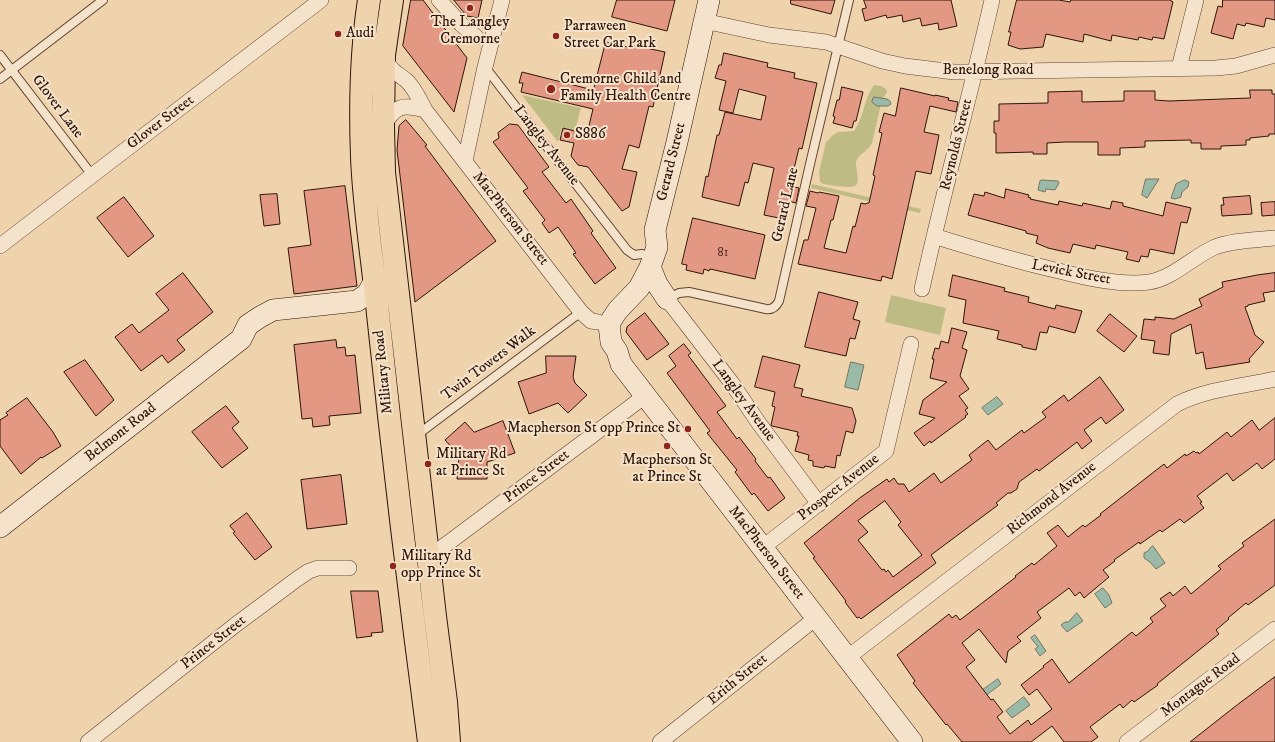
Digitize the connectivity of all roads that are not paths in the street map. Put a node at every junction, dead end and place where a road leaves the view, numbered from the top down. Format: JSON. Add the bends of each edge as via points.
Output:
{"nodes":[{"id":1,"x":103,"y":0,"type":"edge"},
{"id":2,"x":321,"y":0,"type":"edge"},
{"id":3,"x":369,"y":0,"type":"edge"},
{"id":4,"x":392,"y":0,"type":"edge"},
{"id":5,"x":439,"y":0,"type":"edge"},
{"id":6,"x":502,"y":0,"type":"edge"},
{"id":7,"x":709,"y":0,"type":"edge"},
{"id":8,"x":849,"y":0,"type":"edge"},
{"id":9,"x":992,"y":0,"type":"edge"},
{"id":10,"x":1196,"y":0,"type":"edge"},
{"id":11,"x":704,"y":21,"type":"junction"},
{"id":12,"x":476,"y":37,"type":"dead end"},
{"id":13,"x":838,"y":46,"type":"junction"},
{"id":14,"x":0,"y":55,"type":"edge"},
{"id":15,"x":384,"y":55,"type":"junction"},
{"id":16,"x":1275,"y":55,"type":"edge"},
{"id":17,"x":485,"y":67,"type":"junction"},
{"id":18,"x":1179,"y":68,"type":"junction"},
{"id":19,"x":12,"y":70,"type":"junction"},
{"id":20,"x":975,"y":72,"type":"junction"},
{"id":21,"x":0,"y":79,"type":"edge"},
{"id":22,"x":425,"y":110,"type":"junction"},
{"id":23,"x":382,"y":126,"type":"junction"},
{"id":24,"x":465,"y":161,"type":"junction"},
{"id":25,"x":92,"y":175,"type":"junction"},
{"id":26,"x":934,"y":236,"type":"junction"},
{"id":27,"x":1275,"y":238,"type":"edge"},
{"id":28,"x":0,"y":246,"type":"edge"},
{"id":29,"x":646,"y":260,"type":"junction"},
{"id":30,"x":374,"y":282,"type":"junction"},
{"id":31,"x":922,"y":289,"type":"dead end"},
{"id":32,"x":667,"y":299,"type":"junction"},
{"id":33,"x":389,"y":310,"type":"junction"},
{"id":34,"x":589,"y":317,"type":"junction"},
{"id":35,"x":241,"y":339,"type":"junction"},
{"id":36,"x":911,"y":344,"type":"dead end"},
{"id":37,"x":622,"y":364,"type":"junction"},
{"id":38,"x":1275,"y":379,"type":"edge"},
{"id":39,"x":645,"y":396,"type":"junction"},
{"id":40,"x":414,"y":437,"type":"junction"},
{"id":41,"x":819,"y":504,"type":"junction"},
{"id":42,"x":0,"y":527,"type":"edge"},
{"id":43,"x":762,"y":548,"type":"junction"},
{"id":44,"x":428,"y":558,"type":"junction"},
{"id":45,"x":349,"y":568,"type":"dead end"},
{"id":46,"x":816,"y":618,"type":"junction"},
{"id":47,"x":1275,"y":629,"type":"edge"},
{"id":48,"x":847,"y":658,"type":"junction"},
{"id":49,"x":88,"y":742,"type":"edge"},
{"id":50,"x":429,"y":742,"type":"edge"},
{"id":51,"x":449,"y":742,"type":"edge"},
{"id":52,"x":660,"y":742,"type":"edge"},
{"id":53,"x":912,"y":742,"type":"edge"},
{"id":54,"x":1127,"y":742,"type":"edge"}],
"edges":[{"from":1,"to":19,"type":"lane"},
{"from":2,"to":25,"type":"street","name":"Glover Street"},
{"from":3,"to":30,"type":"highway","name":"Military Road","via":[[364,31],[361,89],[362,158]]},
{"from":4,"to":15,"type":"highway","name":"Military Road"},
{"from":5,"to":12,"type":"street"},
{"from":6,"to":17,"type":"street"},
{"from":7,"to":11,"type":"main road","name":"Gerard Street"},
{"from":8,"to":13,"type":"lane","name":"Gerard Lane"},
{"from":9,"to":20,"type":"street","name":"Reynolds Street"},
{"from":10,"to":18,"type":"street"},
{"from":11,"to":13,"type":"street","name":"Benelong Road"},
{"from":11,"to":29,"type":"main road","name":"Gerard Street","via":[[655,230],[647,242]]},
{"from":13,"to":20,"type":"street","name":"Benelong Road","via":[[905,66]]},
{"from":13,"to":32,"type":"lane","name":"Gerard Lane","via":[[777,305],[766,309],[689,292],[679,293]]},
{"from":14,"to":19,"type":"lane","name":"Glover Lane"},
{"from":15,"to":22,"type":"street","name":"MacPherson Street","via":[[392,70],[413,88]]},
{"from":15,"to":23,"type":"highway","name":"Military Road"},
{"from":16,"to":18,"type":"street","name":"Benelong Road","via":[[1236,66]]},
{"from":17,"to":24,"type":"street"},
{"from":17,"to":29,"type":"lane","name":"Langley Avenue","via":[[627,250]]},
{"from":18,"to":20,"type":"street","name":"Benelong Road"},
{"from":19,"to":21,"type":"lane"},
{"from":19,"to":25,"type":"lane","name":"Glover Lane"},
{"from":20,"to":26,"type":"street","name":"Reynolds Street"},
{"from":22,"to":23,"type":"street","via":[[398,107]]},
{"from":22,"to":24,"type":"street","name":"MacPherson Street"},
{"from":23,"to":33,"type":"highway","name":"Military Road"},
{"from":24,"to":34,"type":"street","name":"MacPherson Street"},
{"from":25,"to":28,"type":"street","name":"Glover Street"},
{"from":26,"to":27,"type":"street","name":"Levick Street","via":[[1008,259],[1089,279],[1123,282],[1149,282],[1165,276],[1215,247]]},
{"from":26,"to":31,"type":"street","name":"Reynolds Street"},
{"from":29,"to":32,"type":"main road","via":[[656,284]]},
{"from":29,"to":34,"type":"main road","name":"Gerard Street","via":[[600,314]]},
{"from":29,"to":37,"type":"main road","name":"Gerard Street","via":[[639,288],[618,310],[609,325],[611,342]]},
{"from":30,"to":33,"type":"highway","name":"Military Road"},
{"from":30,"to":35,"type":"main road","name":"Belmont Road","via":[[368,294],[357,300],[273,310],[248,325]]},
{"from":32,"to":41,"type":"street","name":"Langley Avenue"},
{"from":33,"to":35,"type":"main road","name":"Belmont Road","via":[[278,323],[255,336]]},
{"from":33,"to":40,"type":"highway","name":"Military Road"},
{"from":33,"to":50,"type":"highway","name":"Military Road","via":[[406,569]]},
{"from":34,"to":37,"type":"main road","via":[[598,330],[608,358]]},
{"from":34,"to":40,"type":"lane","name":"Twin Towers Walk"},
{"from":35,"to":42,"type":"main road","name":"Belmont Road"},
{"from":36,"to":41,"type":"street","name":"Prospect Avenue","via":[[886,451]]},
{"from":37,"to":39,"type":"main road","name":"MacPherson Street"},
{"from":38,"to":48,"type":"street","name":"Richmond Avenue","via":[[1187,398],[1177,404]]},
{"from":39,"to":43,"type":"main road","name":"MacPherson Street"},
{"from":39,"to":44,"type":"street","name":"Prince Street"},
{"from":40,"to":44,"type":"highway","name":"Military Road"},
{"from":41,"to":43,"type":"street","name":"Prospect Avenue"},
{"from":43,"to":46,"type":"main road","name":"MacPherson Street"},
{"from":44,"to":51,"type":"highway","name":"Military Road"},
{"from":45,"to":49,"type":"street","name":"Prince Street","via":[[318,568],[309,571],[234,626]]},
{"from":46,"to":48,"type":"main road","name":"MacPherson Street"},
{"from":46,"to":52,"type":"street","name":"Erith Street"},
{"from":47,"to":54,"type":"street","name":"Montague Road"},
{"from":48,"to":53,"type":"main road","name":"MacPherson Street"}]}
